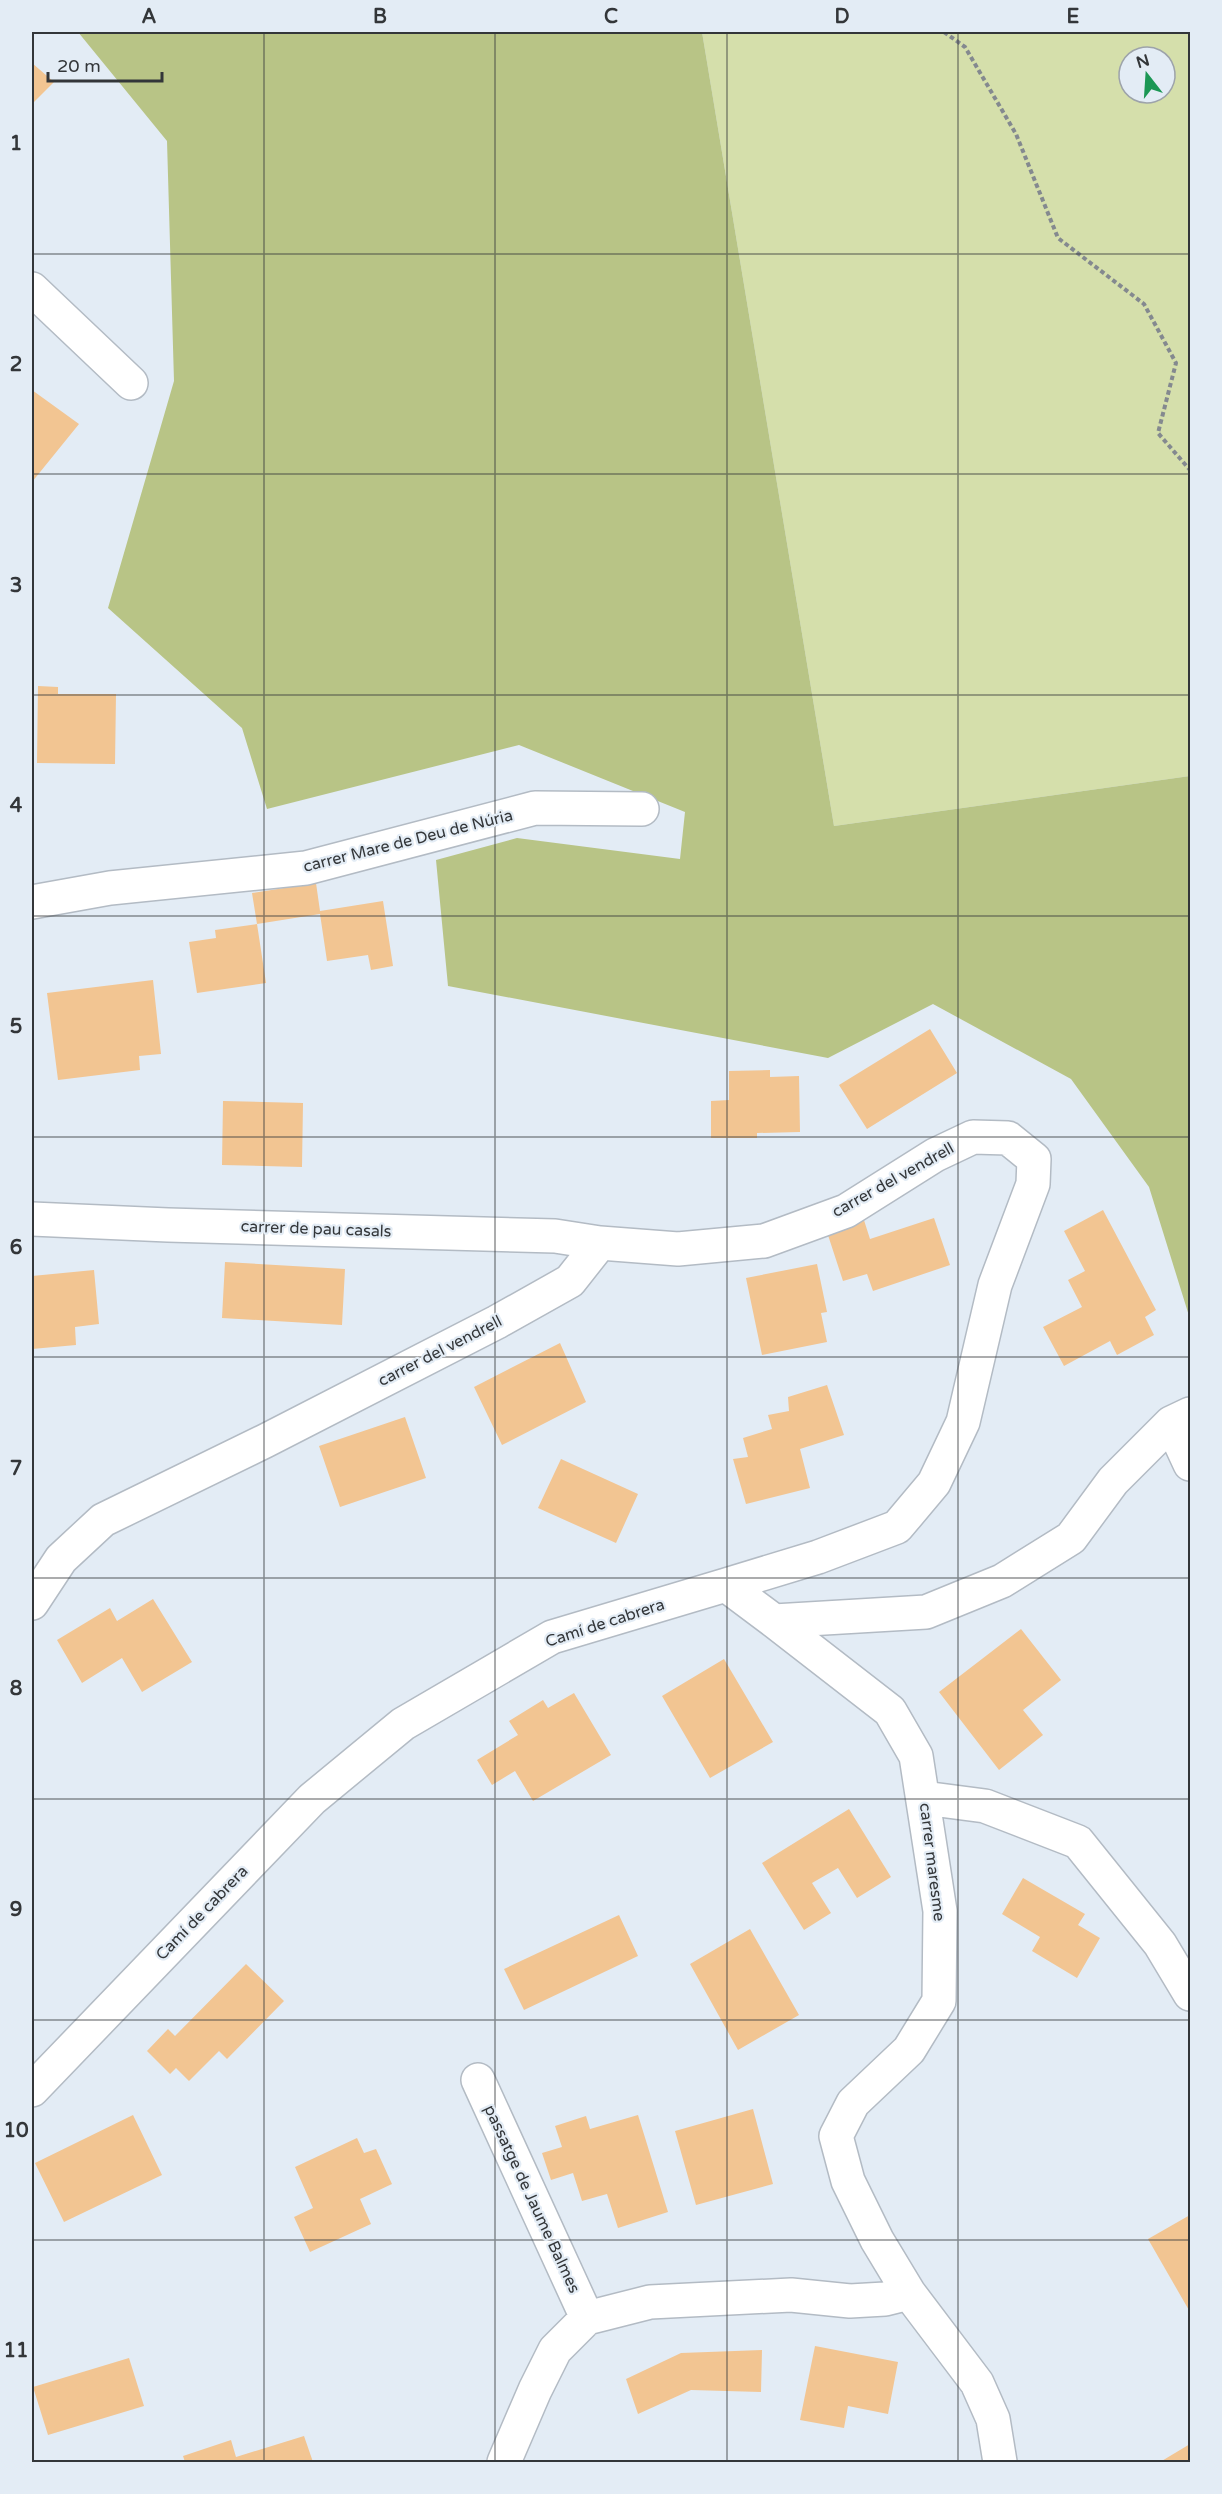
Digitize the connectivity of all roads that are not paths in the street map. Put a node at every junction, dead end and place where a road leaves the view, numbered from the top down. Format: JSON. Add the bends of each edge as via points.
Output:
{"nodes":[{"id":1,"x":32,"y":289,"type":"edge"},
{"id":2,"x":131,"y":383,"type":"dead end"},
{"id":3,"x":642,"y":809,"type":"dead end"},
{"id":4,"x":32,"y":902,"type":"edge"},
{"id":5,"x":32,"y":1219,"type":"edge"},
{"id":6,"x":600,"y":1243,"type":"junction"},
{"id":7,"x":1181,"y":1418,"type":"edge"},
{"id":8,"x":1191,"y":1464,"type":"edge"},
{"id":9,"x":726,"y":1585,"type":"junction"},
{"id":10,"x":32,"y":1603,"type":"edge"},
{"id":11,"x":774,"y":1621,"type":"junction"},
{"id":12,"x":924,"y":1798,"type":"junction"},
{"id":13,"x":1191,"y":1995,"type":"edge"},
{"id":14,"x":477,"y":2080,"type":"dead end"},
{"id":15,"x":32,"y":2090,"type":"edge"},
{"id":16,"x":909,"y":2293,"type":"junction"},
{"id":17,"x":587,"y":2318,"type":"junction"},
{"id":18,"x":504,"y":2463,"type":"edge"},
{"id":19,"x":1000,"y":2463,"type":"edge"}],
"edges":[{"from":1,"to":2,"type":"street"},
{"from":3,"to":4,"type":"street","name":"carrer Mare de Deu de Núria","via":[[535,808],[306,868],[110,888]]},
{"from":5,"to":6,"type":"street","name":"carrer de pau casals","via":[[555,1236]]},
{"from":6,"to":9,"type":"street","name":"carrer del vendrell","via":[[678,1249],[764,1241],[846,1211],[935,1155],[973,1137],[1008,1138],[1034,1160],[1033,1184],[995,1285],[963,1422],[934,1483],[897,1527],[818,1557]]},
{"from":6,"to":10,"type":"street","name":"carrer del vendrell","via":[[570,1281],[518,1310],[103,1520],[61,1559]]},
{"from":7,"to":8,"type":"street"},
{"from":7,"to":11,"type":"street","via":[[1113,1481],[1071,1538],[1002,1581],[926,1612]]},
{"from":9,"to":11,"type":"street"},
{"from":9,"to":15,"type":"street","name":"Camí de cabrera","via":[[552,1637],[403,1724],[312,1799]]},
{"from":11,"to":12,"type":"street","name":"carrer maresme","via":[[890,1711],[916,1756]]},
{"from":12,"to":13,"type":"street","via":[[985,1806],[1078,1842],[1160,1944]]},
{"from":12,"to":16,"type":"street","name":"carrer maresme","via":[[940,1911],[939,2001],[909,2050],[853,2103],[836,2136],[848,2181]]},
{"from":14,"to":17,"type":"street","name":"passatge de Jaume Balmes"},
{"from":16,"to":17,"type":"street","via":[[850,2301],[792,2295],[650,2302]]},
{"from":16,"to":19,"type":"street","name":"carrer maresme","via":[[977,2383],[993,2419]]},
{"from":17,"to":18,"type":"street","via":[[555,2350]]}]}
